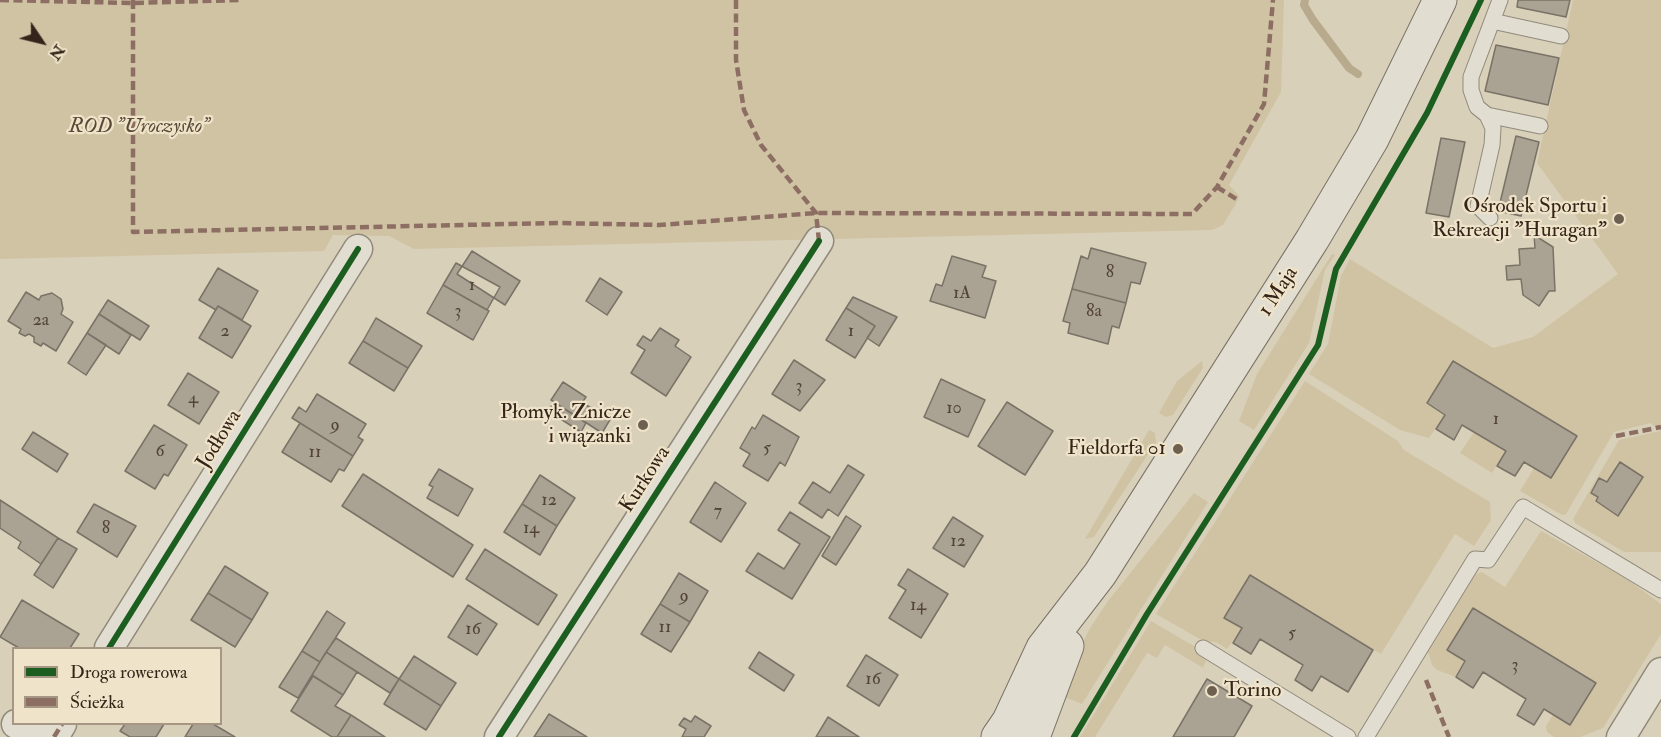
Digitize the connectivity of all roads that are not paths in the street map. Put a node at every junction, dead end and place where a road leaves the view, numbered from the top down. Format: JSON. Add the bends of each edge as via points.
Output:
{"nodes":[{"id":1,"x":1440,"y":0,"type":"edge"},
{"id":2,"x":1500,"y":0,"type":"edge"},
{"id":3,"x":1492,"y":21,"type":"junction"},
{"id":4,"x":1561,"y":36,"type":"dead end"},
{"id":5,"x":1487,"y":115,"type":"junction"},
{"id":6,"x":1540,"y":126,"type":"dead end"},
{"id":7,"x":1490,"y":218,"type":"dead end"},
{"id":8,"x":819,"y":241,"type":"dead end"},
{"id":9,"x":358,"y":249,"type":"dead end"},
{"id":10,"x":1100,"y":574,"type":"junction"},
{"id":11,"x":1661,"y":590,"type":"edge"},
{"id":12,"x":110,"y":647,"type":"edge"},
{"id":13,"x":1203,"y":648,"type":"dead end"},
{"id":14,"x":1661,"y":672,"type":"edge"},
{"id":15,"x":18,"y":725,"type":"edge"},
{"id":16,"x":38,"y":737,"type":"edge"},
{"id":17,"x":499,"y":737,"type":"edge"},
{"id":18,"x":998,"y":737,"type":"edge"},
{"id":19,"x":1033,"y":737,"type":"edge"},
{"id":20,"x":1348,"y":737,"type":"edge"},
{"id":21,"x":1366,"y":737,"type":"edge"},
{"id":22,"x":1622,"y":737,"type":"edge"}],
"edges":[{"from":1,"to":10,"type":"main road","name":"1 Maja","via":[[1404,79],[1336,200]]},
{"from":2,"to":3,"type":"lane"},
{"from":3,"to":4,"type":"lane"},
{"from":3,"to":5,"type":"lane","via":[[1471,77],[1477,107]]},
{"from":5,"to":6,"type":"lane"},
{"from":5,"to":7,"type":"lane","via":[[1492,145],[1478,206]]},
{"from":8,"to":17,"type":"street","name":"Kurkowa"},
{"from":9,"to":12,"type":"street","name":"Jodłowa"},
{"from":10,"to":18,"type":"main road","name":"1 Maja","via":[[1042,648]]},
{"from":10,"to":19,"type":"main road","name":"1 Maja","via":[[1060,662]]},
{"from":11,"to":21,"type":"lane","via":[[1523,507],[1488,560],[1475,559]]},
{"from":13,"to":20,"type":"lane"},
{"from":14,"to":22,"type":"street"},
{"from":15,"to":16,"type":"street"}]}
